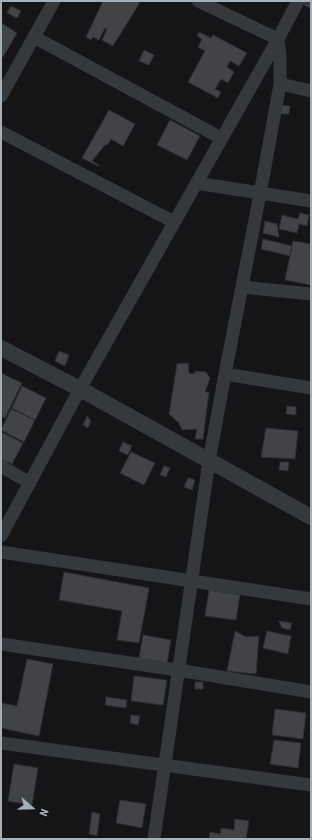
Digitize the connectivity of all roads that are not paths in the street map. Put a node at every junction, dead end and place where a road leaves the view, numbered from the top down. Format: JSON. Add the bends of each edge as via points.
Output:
{"nodes":[{"id":1,"x":54,"y":1,"type":"edge"},
{"id":2,"x":198,"y":1,"type":"edge"},
{"id":3,"x":298,"y":1,"type":"edge"},
{"id":4,"x":34,"y":37,"type":"junction"},
{"id":5,"x":278,"y":39,"type":"junction"},
{"id":6,"x":280,"y":84,"type":"junction"},
{"id":7,"x":311,"y":91,"type":"edge"},
{"id":8,"x":1,"y":96,"type":"edge"},
{"id":9,"x":1,"y":132,"type":"edge"},
{"id":10,"x":221,"y":138,"type":"junction"},
{"id":11,"x":196,"y":184,"type":"junction"},
{"id":12,"x":260,"y":194,"type":"junction"},
{"id":13,"x":311,"y":201,"type":"edge"},
{"id":14,"x":174,"y":222,"type":"junction"},
{"id":15,"x":242,"y":287,"type":"junction"},
{"id":16,"x":311,"y":294,"type":"edge"},
{"id":17,"x":1,"y":348,"type":"edge"},
{"id":18,"x":225,"y":374,"type":"junction"},
{"id":19,"x":311,"y":388,"type":"edge"},
{"id":20,"x":80,"y":389,"type":"junction"},
{"id":21,"x":209,"y":461,"type":"junction"},
{"id":22,"x":1,"y":466,"type":"edge"},
{"id":23,"x":30,"y":482,"type":"junction"},
{"id":24,"x":311,"y":517,"type":"edge"},
{"id":25,"x":1,"y":536,"type":"edge"},
{"id":26,"x":1,"y":552,"type":"edge"},
{"id":27,"x":191,"y":582,"type":"junction"},
{"id":28,"x":311,"y":599,"type":"edge"},
{"id":29,"x":1,"y":644,"type":"edge"},
{"id":30,"x":178,"y":670,"type":"junction"},
{"id":31,"x":311,"y":692,"type":"edge"},
{"id":32,"x":1,"y":743,"type":"edge"},
{"id":33,"x":165,"y":766,"type":"junction"},
{"id":34,"x":311,"y":785,"type":"edge"},
{"id":35,"x":154,"y":839,"type":"edge"}],
"edges":[{"from":1,"to":4,"type":"street"},
{"from":2,"to":5,"type":"street"},
{"from":3,"to":5,"type":"street"},
{"from":4,"to":8,"type":"street"},
{"from":4,"to":10,"type":"street"},
{"from":5,"to":6,"type":"street"},
{"from":5,"to":10,"type":"street"},
{"from":6,"to":7,"type":"street"},
{"from":6,"to":12,"type":"street"},
{"from":9,"to":14,"type":"street"},
{"from":10,"to":11,"type":"street"},
{"from":11,"to":12,"type":"street"},
{"from":11,"to":14,"type":"street"},
{"from":12,"to":13,"type":"street"},
{"from":12,"to":15,"type":"street"},
{"from":14,"to":20,"type":"street"},
{"from":15,"to":16,"type":"street"},
{"from":15,"to":18,"type":"street"},
{"from":17,"to":20,"type":"street"},
{"from":18,"to":19,"type":"street"},
{"from":18,"to":21,"type":"street"},
{"from":20,"to":21,"type":"street"},
{"from":20,"to":23,"type":"street"},
{"from":21,"to":24,"type":"street"},
{"from":21,"to":27,"type":"street"},
{"from":22,"to":23,"type":"street"},
{"from":23,"to":25,"type":"street"},
{"from":26,"to":27,"type":"street"},
{"from":27,"to":28,"type":"street"},
{"from":27,"to":30,"type":"street"},
{"from":29,"to":30,"type":"street"},
{"from":30,"to":31,"type":"street"},
{"from":30,"to":33,"type":"street"},
{"from":32,"to":33,"type":"street"},
{"from":33,"to":34,"type":"street"},
{"from":33,"to":35,"type":"street"}]}
